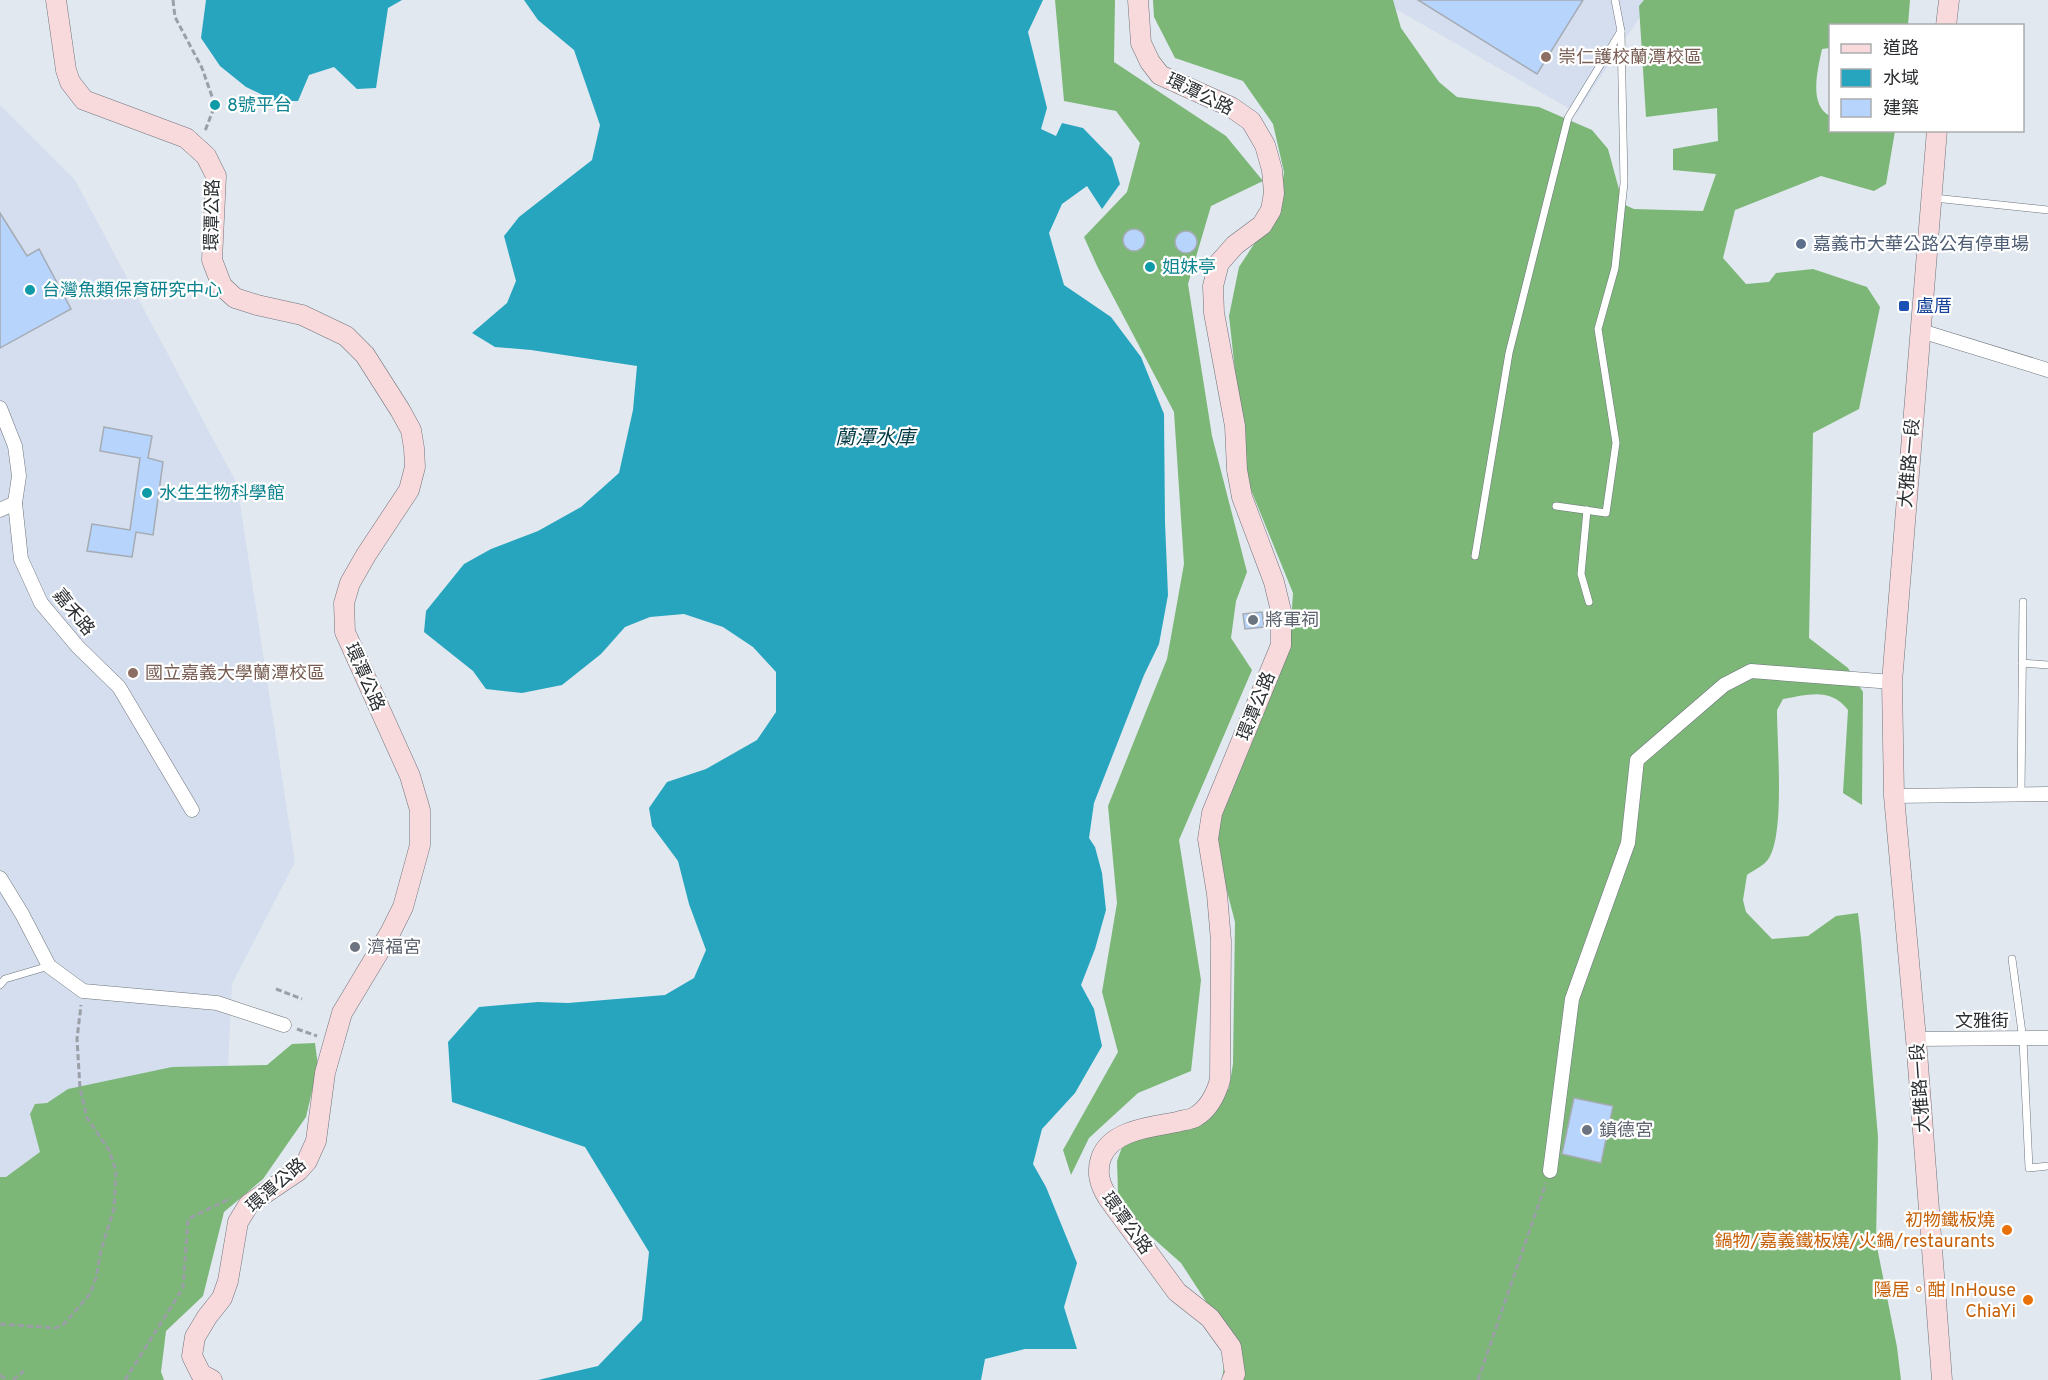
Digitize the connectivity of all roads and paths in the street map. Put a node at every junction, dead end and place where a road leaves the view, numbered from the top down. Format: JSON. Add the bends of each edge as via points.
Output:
{"nodes":[{"id":1,"x":56,"y":0,"type":"edge"},
{"id":2,"x":173,"y":0,"type":"edge"},
{"id":3,"x":1138,"y":0,"type":"edge"},
{"id":4,"x":1615,"y":0,"type":"edge"},
{"id":5,"x":1949,"y":0,"type":"edge"},
{"id":6,"x":1946,"y":24,"type":"edge"},
{"id":7,"x":1621,"y":31,"type":"junction"},
{"id":8,"x":1937,"y":132,"type":"edge"},
{"id":9,"x":198,"y":150,"type":"junction"},
{"id":10,"x":1931,"y":197,"type":"junction"},
{"id":11,"x":2048,"y":210,"type":"edge"},
{"id":12,"x":1921,"y":331,"type":"junction"},
{"id":13,"x":2048,"y":370,"type":"edge"},
{"id":14,"x":0,"y":408,"type":"edge"},
{"id":15,"x":15,"y":503,"type":"junction"},
{"id":16,"x":1557,"y":506,"type":"dead end"},
{"id":17,"x":0,"y":510,"type":"edge"},
{"id":18,"x":1587,"y":510,"type":"junction"},
{"id":19,"x":1475,"y":556,"type":"dead end"},
{"id":20,"x":1589,"y":602,"type":"dead end"},
{"id":21,"x":2023,"y":602,"type":"dead end"},
{"id":22,"x":2022,"y":663,"type":"junction"},
{"id":23,"x":2048,"y":665,"type":"edge"},
{"id":24,"x":1892,"y":682,"type":"junction"},
{"id":25,"x":2048,"y":794,"type":"edge"},
{"id":26,"x":2021,"y":795,"type":"junction"},
{"id":27,"x":1894,"y":796,"type":"junction"},
{"id":28,"x":192,"y":810,"type":"dead end"},
{"id":29,"x":0,"y":878,"type":"edge"},
{"id":30,"x":2012,"y":959,"type":"dead end"},
{"id":31,"x":49,"y":966,"type":"junction"},
{"id":32,"x":0,"y":985,"type":"edge"},
{"id":33,"x":276,"y":989,"type":"dead end"},
{"id":34,"x":82,"y":991,"type":"junction"},
{"id":35,"x":302,"y":999,"type":"dead end"},
{"id":36,"x":284,"y":1025,"type":"joint"},
{"id":37,"x":2048,"y":1038,"type":"edge"},
{"id":38,"x":1916,"y":1039,"type":"junction"},
{"id":39,"x":2023,"y":1040,"type":"junction"},
{"id":40,"x":333,"y":1041,"type":"junction"},
{"id":41,"x":2048,"y":1166,"type":"edge"},
{"id":42,"x":1550,"y":1171,"type":"joint"},
{"id":43,"x":230,"y":1198,"type":"dead end"},
{"id":44,"x":0,"y":1324,"type":"edge"},
{"id":45,"x":24,"y":1371,"type":"dead end"},
{"id":46,"x":0,"y":1375,"type":"edge"},
{"id":47,"x":7,"y":1380,"type":"edge"},
{"id":48,"x":13,"y":1380,"type":"edge"},
{"id":49,"x":125,"y":1380,"type":"edge"},
{"id":50,"x":212,"y":1380,"type":"edge"},
{"id":51,"x":1232,"y":1380,"type":"edge"},
{"id":52,"x":1478,"y":1380,"type":"edge"},
{"id":53,"x":1942,"y":1380,"type":"edge"}],
"edges":[{"from":1,"to":9,"type":"street","name":"環潭公路","via":[[66,70],[84,100],[186,138]]},
{"from":2,"to":9,"type":"path","via":[[175,17],[202,68],[215,105]]},
{"from":3,"to":51,"type":"street","name":"環潭公路","via":[[1141,43],[1150,62],[1160,75],[1232,107],[1251,121],[1265,145],[1274,193],[1271,210],[1262,225],[1219,263],[1214,286],[1214,313],[1235,426],[1238,479],[1281,611],[1281,645],[1212,813],[1208,839],[1221,941],[1220,1080],[1214,1099],[1195,1117],[1112,1141],[1098,1168],[1108,1198],[1177,1292],[1210,1318],[1231,1347],[1235,1374]]},
{"from":4,"to":7,"type":"lane"},
{"from":5,"to":6,"type":"street"},
{"from":7,"to":18,"type":"lane","via":[[1624,183],[1615,268],[1598,329],[1616,443],[1606,513]]},
{"from":7,"to":19,"type":"lane","via":[[1568,118],[1509,353]]},
{"from":8,"to":10,"type":"street","name":"大雅路一段"},
{"from":9,"to":40,"type":"street","name":"環潭公路","via":[[206,156],[216,176],[212,260],[222,286],[235,298],[302,315],[345,336],[364,355],[400,410],[411,429],[414,448],[415,467],[409,490],[366,555],[344,603],[345,632],[412,784],[420,810],[420,845],[403,907],[342,1013]]},
{"from":10,"to":11,"type":"lane"},
{"from":10,"to":12,"type":"street","name":"大雅路一段"},
{"from":12,"to":13,"type":"street"},
{"from":12,"to":24,"type":"street","name":"大雅路一段"},
{"from":14,"to":15,"type":"street","name":"嘉禾路","via":[[15,446],[19,476]]},
{"from":15,"to":17,"type":"street"},
{"from":15,"to":28,"type":"street","name":"嘉禾路","via":[[21,559],[41,603],[119,687]]},
{"from":16,"to":18,"type":"lane"},
{"from":18,"to":20,"type":"lane","via":[[1581,574]]},
{"from":21,"to":22,"type":"lane"},
{"from":22,"to":23,"type":"lane"},
{"from":22,"to":26,"type":"lane"},
{"from":24,"to":27,"type":"street","name":"大雅路一段"},
{"from":24,"to":42,"type":"street","via":[[1750,671],[1724,685],[1636,760],[1628,843],[1572,999]]},
{"from":25,"to":26,"type":"street"},
{"from":26,"to":27,"type":"street"},
{"from":27,"to":38,"type":"street","name":"大雅路一段"},
{"from":29,"to":31,"type":"street"},
{"from":30,"to":39,"type":"lane"},
{"from":31,"to":32,"type":"lane","via":[[5,979]]},
{"from":31,"to":34,"type":"street"},
{"from":33,"to":35,"type":"path"},
{"from":34,"to":36,"type":"street","via":[[217,1003]]},
{"from":34,"to":44,"type":"path","via":[[77,1039],[80,1088],[87,1118],[109,1150],[116,1171],[114,1209],[90,1294],[64,1324],[55,1328]]},
{"from":36,"to":40,"type":"path"},
{"from":37,"to":39,"type":"street","name":"文雅街"},
{"from":38,"to":39,"type":"street","name":"文雅街"},
{"from":38,"to":53,"type":"street","name":"大雅路一段"},
{"from":39,"to":41,"type":"lane","via":[[2029,1168]]},
{"from":40,"to":50,"type":"street","name":"環潭公路","via":[[324,1073],[316,1141],[307,1161],[249,1204],[238,1222],[222,1298],[195,1337],[192,1356],[201,1374]]},
{"from":42,"to":52,"type":"path"},
{"from":43,"to":49,"type":"path","via":[[188,1219],[183,1288]]},
{"from":45,"to":48,"type":"path"},
{"from":46,"to":47,"type":"path"}]}
